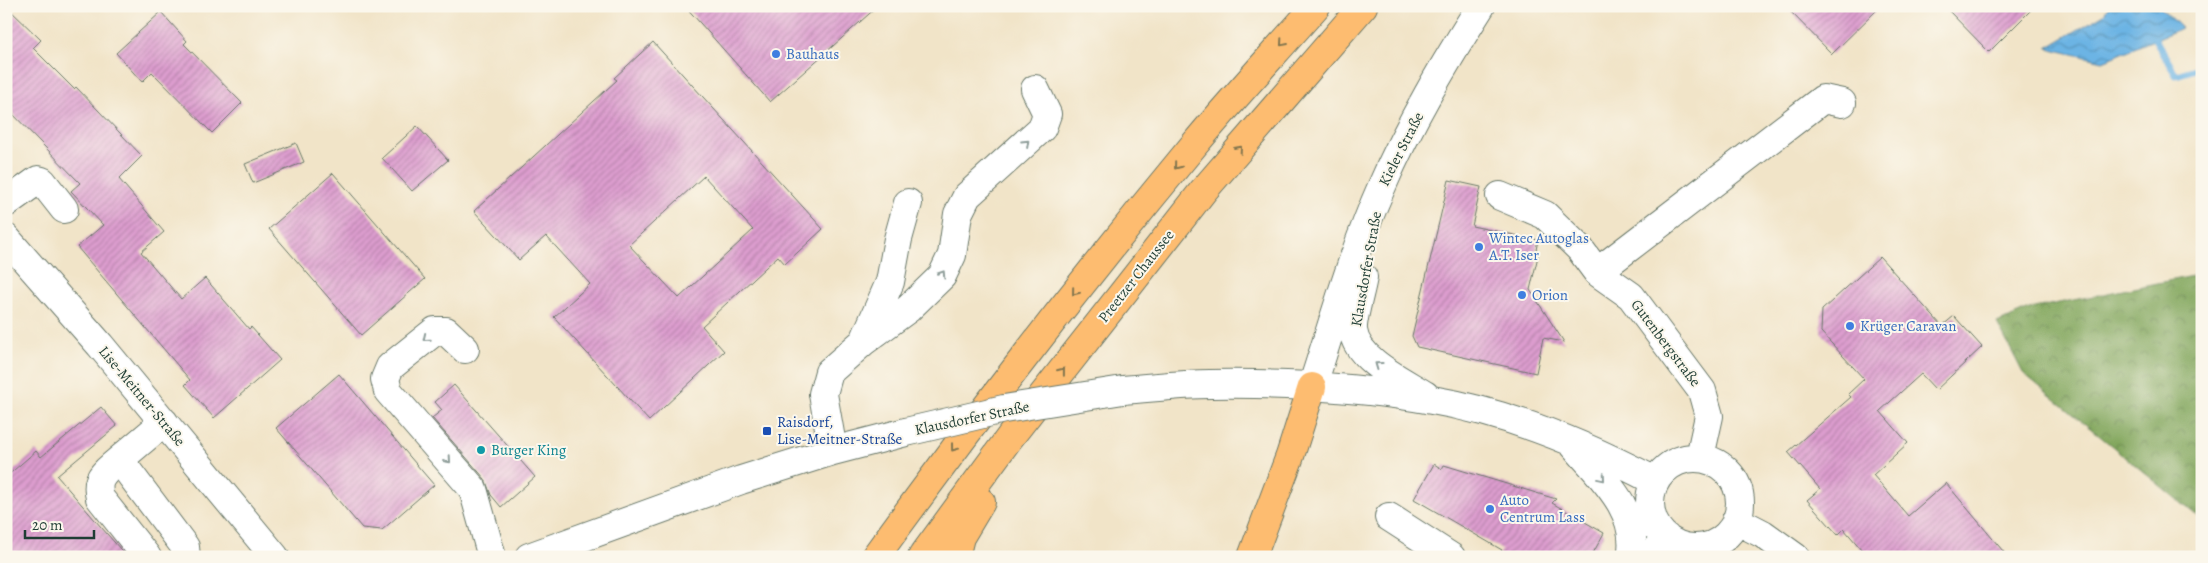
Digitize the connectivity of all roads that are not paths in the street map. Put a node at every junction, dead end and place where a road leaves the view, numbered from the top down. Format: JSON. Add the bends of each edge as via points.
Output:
{"nodes":[{"id":1,"x":1316,"y":6,"type":"edge"},
{"id":2,"x":1363,"y":6,"type":"edge"},
{"id":3,"x":1481,"y":6,"type":"edge"},
{"id":4,"x":1035,"y":89,"type":"dead end"},
{"id":5,"x":1842,"y":103,"type":"dead end"},
{"id":6,"x":1381,"y":188,"type":"junction"},
{"id":7,"x":1500,"y":196,"type":"dead end"},
{"id":8,"x":6,"y":203,"type":"edge"},
{"id":9,"x":908,"y":203,"type":"dead end"},
{"id":10,"x":64,"y":209,"type":"dead end"},
{"id":11,"x":6,"y":238,"type":"edge"},
{"id":12,"x":1597,"y":272,"type":"junction"},
{"id":13,"x":863,"y":342,"type":"junction"},
{"id":14,"x":465,"y":349,"type":"dead end"},
{"id":15,"x":1312,"y":387,"type":"junction"},
{"id":16,"x":1434,"y":400,"type":"junction"},
{"id":17,"x":164,"y":422,"type":"junction"},
{"id":18,"x":1010,"y":437,"type":"junction"},
{"id":19,"x":1570,"y":441,"type":"junction"},
{"id":20,"x":833,"y":450,"type":"junction"},
{"id":21,"x":1700,"y":458,"type":"junction"},
{"id":22,"x":112,"y":466,"type":"junction"},
{"id":23,"x":1655,"y":481,"type":"junction"},
{"id":24,"x":1389,"y":517,"type":"dead end"},
{"id":25,"x":1736,"y":520,"type":"junction"},
{"id":26,"x":1659,"y":547,"type":"edge"},
{"id":27,"x":147,"y":557,"type":"edge"},
{"id":28,"x":186,"y":557,"type":"edge"},
{"id":29,"x":275,"y":557,"type":"edge"},
{"id":30,"x":492,"y":557,"type":"edge"},
{"id":31,"x":529,"y":557,"type":"edge"},
{"id":32,"x":876,"y":557,"type":"edge"},
{"id":33,"x":922,"y":557,"type":"edge"},
{"id":34,"x":955,"y":557,"type":"edge"},
{"id":35,"x":1252,"y":557,"type":"edge"},
{"id":36,"x":1451,"y":557,"type":"edge"},
{"id":37,"x":1631,"y":557,"type":"edge"},
{"id":38,"x":1795,"y":557,"type":"edge"}],
"edges":[{"from":1,"to":32,"type":"highway","one_way":true,"via":[[1194,145],[1065,306],[952,451]]},
{"from":18,"to":2,"type":"highway","name":"Preetzer Chaussee","one_way":true,"via":[[1203,191]]},
{"from":3,"to":6,"type":"street","name":"Kieler Straße","via":[[1407,134]]},
{"from":13,"to":4,"type":"street","one_way":true,"via":[[908,309],[942,276],[952,255],[958,214],[967,196],[1042,128],[1047,114]]},
{"from":5,"to":12,"type":"street","via":[[1823,100]]},
{"from":6,"to":15,"type":"street","name":"Kieler Straße"},
{"from":16,"to":6,"type":"street","name":"Klausdorfer Straße","one_way":true,"via":[[1364,354],[1353,331]]},
{"from":7,"to":12,"type":"street","name":"Gutenbergstraße","via":[[1545,216],[1580,249]]},
{"from":8,"to":10,"type":"street","via":[[38,180]]},
{"from":9,"to":13,"type":"street","via":[[890,282]]},
{"from":11,"to":17,"type":"street","name":"Lise-Meitner-Straße"},
{"from":12,"to":21,"type":"street","name":"Gutenbergstraße","via":[[1631,296],[1702,391],[1709,416]]},
{"from":13,"to":20,"type":"street","via":[[828,372],[823,394]]},
{"from":14,"to":30,"type":"street","one_way":true,"via":[[446,331],[435,331],[390,367],[386,379],[388,391],[473,489]]},
{"from":15,"to":16,"type":"street","name":"Klausdorfer Straße"},
{"from":15,"to":20,"type":"street","name":"Klausdorfer Straße","bridge":true,"via":[[1209,384],[1123,390],[1004,409]]},
{"from":15,"to":35,"type":"highway"},
{"from":16,"to":19,"type":"street","name":"Klausdorfer Straße","via":[[1522,423]]},
{"from":17,"to":22,"type":"street"},
{"from":17,"to":29,"type":"street","name":"Lise-Meitner-Straße"},
{"from":18,"to":33,"type":"highway","name":"Preetzer Chaussee"},
{"from":18,"to":34,"type":"highway","via":[[984,498],[960,537]]},
{"from":19,"to":23,"type":"street","name":"Klausdorfer Straße"},
{"from":19,"to":37,"type":"street","one_way":true,"via":[[1624,506],[1632,534]]},
{"from":20,"to":31,"type":"street","name":"Klausdorfer Straße"},
{"from":21,"to":23,"type":"street","via":[[1682,459],[1667,467]]},
{"from":21,"to":25,"type":"street","via":[[1716,462],[1729,473],[1737,488],[1740,504]]},
{"from":22,"to":27,"type":"street","via":[[100,476],[97,486],[100,498]]},
{"from":22,"to":28,"type":"street","via":[[124,466],[184,547]]},
{"from":23,"to":26,"type":"street","via":[[1650,511]]},
{"from":24,"to":36,"type":"street"},
{"from":25,"to":26,"type":"street","via":[[1727,534],[1713,544],[1697,548]]},
{"from":25,"to":38,"type":"street"}]}
